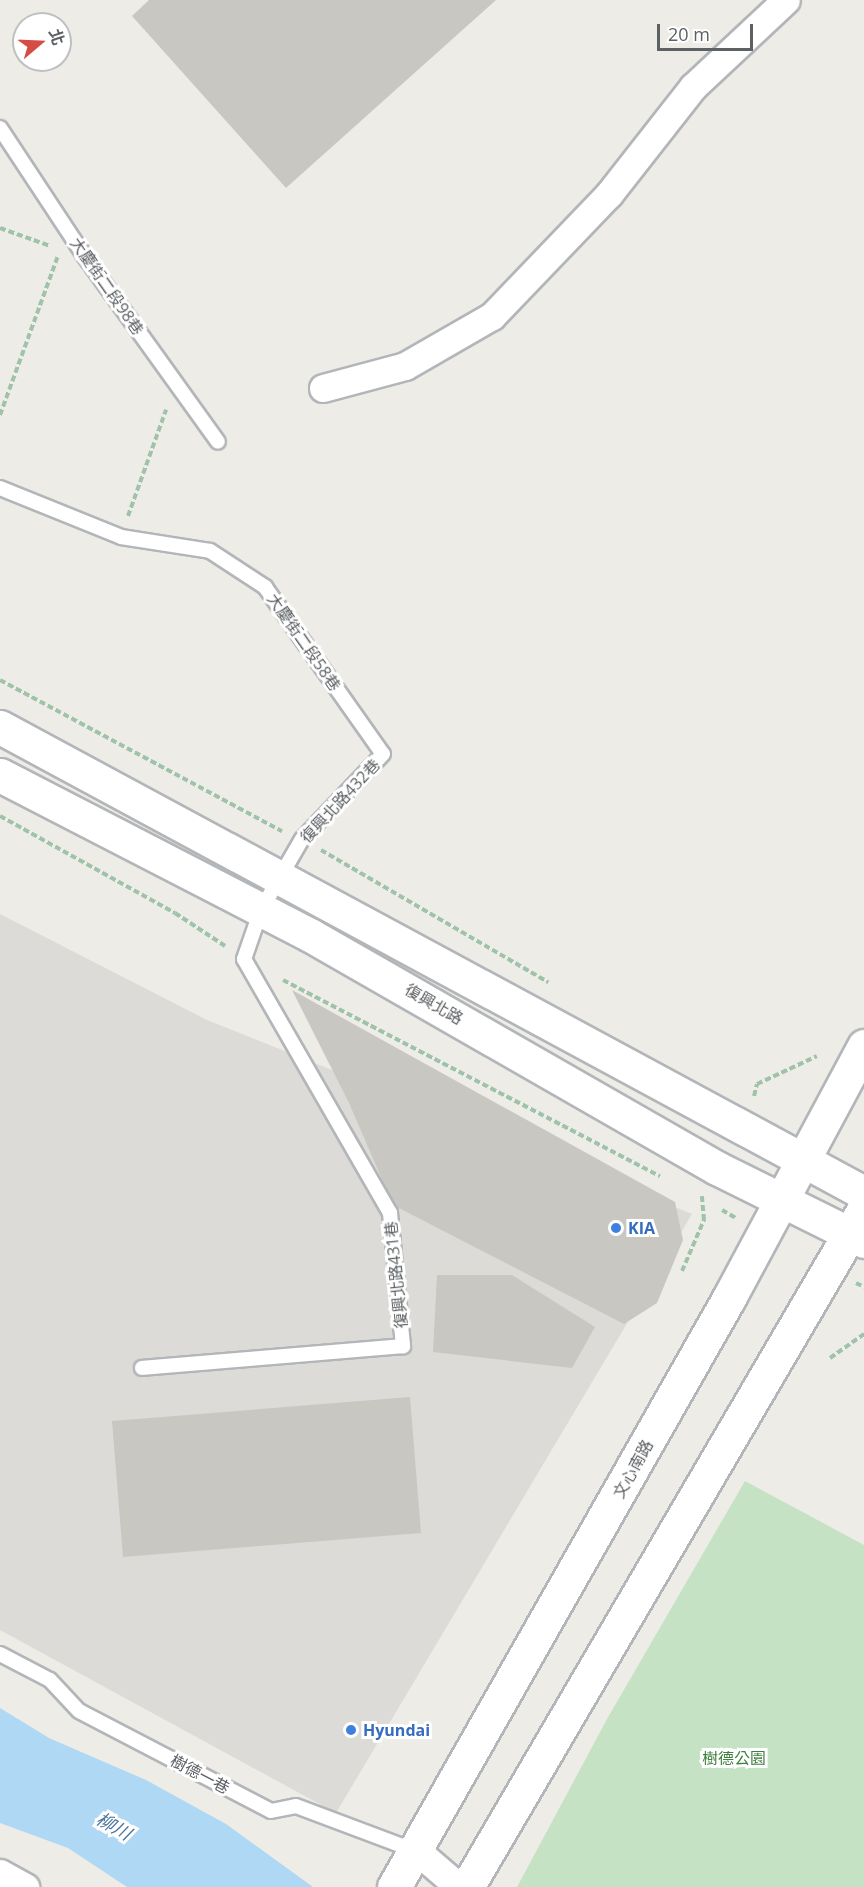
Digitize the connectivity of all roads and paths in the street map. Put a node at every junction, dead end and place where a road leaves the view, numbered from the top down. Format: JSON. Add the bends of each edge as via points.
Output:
{"nodes":[{"id":1,"x":786,"y":0,"type":"edge"},
{"id":2,"x":0,"y":128,"type":"edge"},
{"id":3,"x":0,"y":228,"type":"edge"},
{"id":4,"x":175,"y":384,"type":"junction"},
{"id":5,"x":323,"y":388,"type":"dead end"},
{"id":6,"x":0,"y":415,"type":"edge"},
{"id":7,"x":218,"y":442,"type":"dead end"},
{"id":8,"x":0,"y":488,"type":"edge"},
{"id":9,"x":121,"y":537,"type":"junction"},
{"id":10,"x":0,"y":680,"type":"edge"},
{"id":11,"x":0,"y":727,"type":"edge"},
{"id":12,"x":383,"y":754,"type":"joint"},
{"id":13,"x":0,"y":775,"type":"edge"},
{"id":14,"x":0,"y":816,"type":"edge"},
{"id":15,"x":302,"y":839,"type":"junction"},
{"id":16,"x":279,"y":877,"type":"junction"},
{"id":17,"x":261,"y":910,"type":"junction"},
{"id":18,"x":244,"y":959,"type":"junction"},
{"id":19,"x":557,"y":988,"type":"dead end"},
{"id":20,"x":864,"y":1046,"type":"edge"},
{"id":21,"x":817,"y":1056,"type":"dead end"},
{"id":22,"x":743,"y":1096,"type":"dead end"},
{"id":23,"x":802,"y":1162,"type":"junction"},
{"id":24,"x":669,"y":1181,"type":"dead end"},
{"id":25,"x":690,"y":1192,"type":"dead end"},
{"id":26,"x":864,"y":1193,"type":"edge"},
{"id":27,"x":780,"y":1200,"type":"junction"},
{"id":28,"x":859,"y":1228,"type":"edge"},
{"id":29,"x":682,"y":1271,"type":"dead end"},
{"id":30,"x":864,"y":1334,"type":"edge"},
{"id":31,"x":830,"y":1358,"type":"dead end"},
{"id":32,"x":142,"y":1368,"type":"dead end"},
{"id":33,"x":0,"y":1654,"type":"edge"},
{"id":34,"x":417,"y":1851,"type":"junction"},
{"id":35,"x":0,"y":1873,"type":"edge"},
{"id":36,"x":25,"y":1887,"type":"edge"},
{"id":37,"x":394,"y":1887,"type":"edge"},
{"id":38,"x":459,"y":1887,"type":"edge"},
{"id":39,"x":467,"y":1887,"type":"edge"}],
"edges":[{"from":1,"to":5,"type":"street","via":[[693,87],[609,194],[492,316],[405,366]]},
{"from":2,"to":4,"type":"lane","name":"大慶街二段98巷"},
{"from":3,"to":6,"type":"path","via":[[61,250]]},
{"from":4,"to":7,"type":"lane","name":"大慶街二段98巷"},
{"from":4,"to":9,"type":"path"},
{"from":8,"to":9,"type":"lane","name":"大慶街二段58巷"},
{"from":9,"to":12,"type":"lane","name":"大慶街二段58巷","via":[[210,551],[265,587]]},
{"from":10,"to":15,"type":"path","via":[[261,823]]},
{"from":11,"to":16,"type":"street"},
{"from":12,"to":15,"type":"lane","name":"復興北路432巷"},
{"from":13,"to":17,"type":"street","name":"復興北路"},
{"from":14,"to":18,"type":"path","via":[[175,913]]},
{"from":15,"to":16,"type":"lane","name":"復興北路432巷"},
{"from":15,"to":19,"type":"path"},
{"from":16,"to":17,"type":"lane","name":"復興北路432巷"},
{"from":16,"to":23,"type":"street"},
{"from":17,"to":18,"type":"lane"},
{"from":17,"to":27,"type":"street","name":"復興北路","via":[[321,940],[717,1168]]},
{"from":18,"to":24,"type":"path"},
{"from":18,"to":32,"type":"lane","name":"復興北路431巷","via":[[390,1213],[403,1346]]},
{"from":20,"to":23,"type":"street","name":"文心南路"},
{"from":21,"to":22,"type":"path","via":[[757,1084],[753,1102]]},
{"from":23,"to":26,"type":"street"},
{"from":23,"to":27,"type":"street","name":"文心南路"},
{"from":25,"to":29,"type":"path","via":[[701,1198],[704,1220]]},
{"from":27,"to":28,"type":"street","name":"復興北路"},
{"from":27,"to":34,"type":"street","name":"文心南路","via":[[729,1298]]},
{"from":28,"to":39,"type":"street"},
{"from":30,"to":31,"type":"path"},
{"from":33,"to":34,"type":"lane","name":"樹德一巷","via":[[50,1680],[79,1711],[271,1811],[296,1806]]},
{"from":34,"to":37,"type":"street","name":"文心南路"},
{"from":34,"to":38,"type":"street"},
{"from":35,"to":36,"type":"street"}]}
